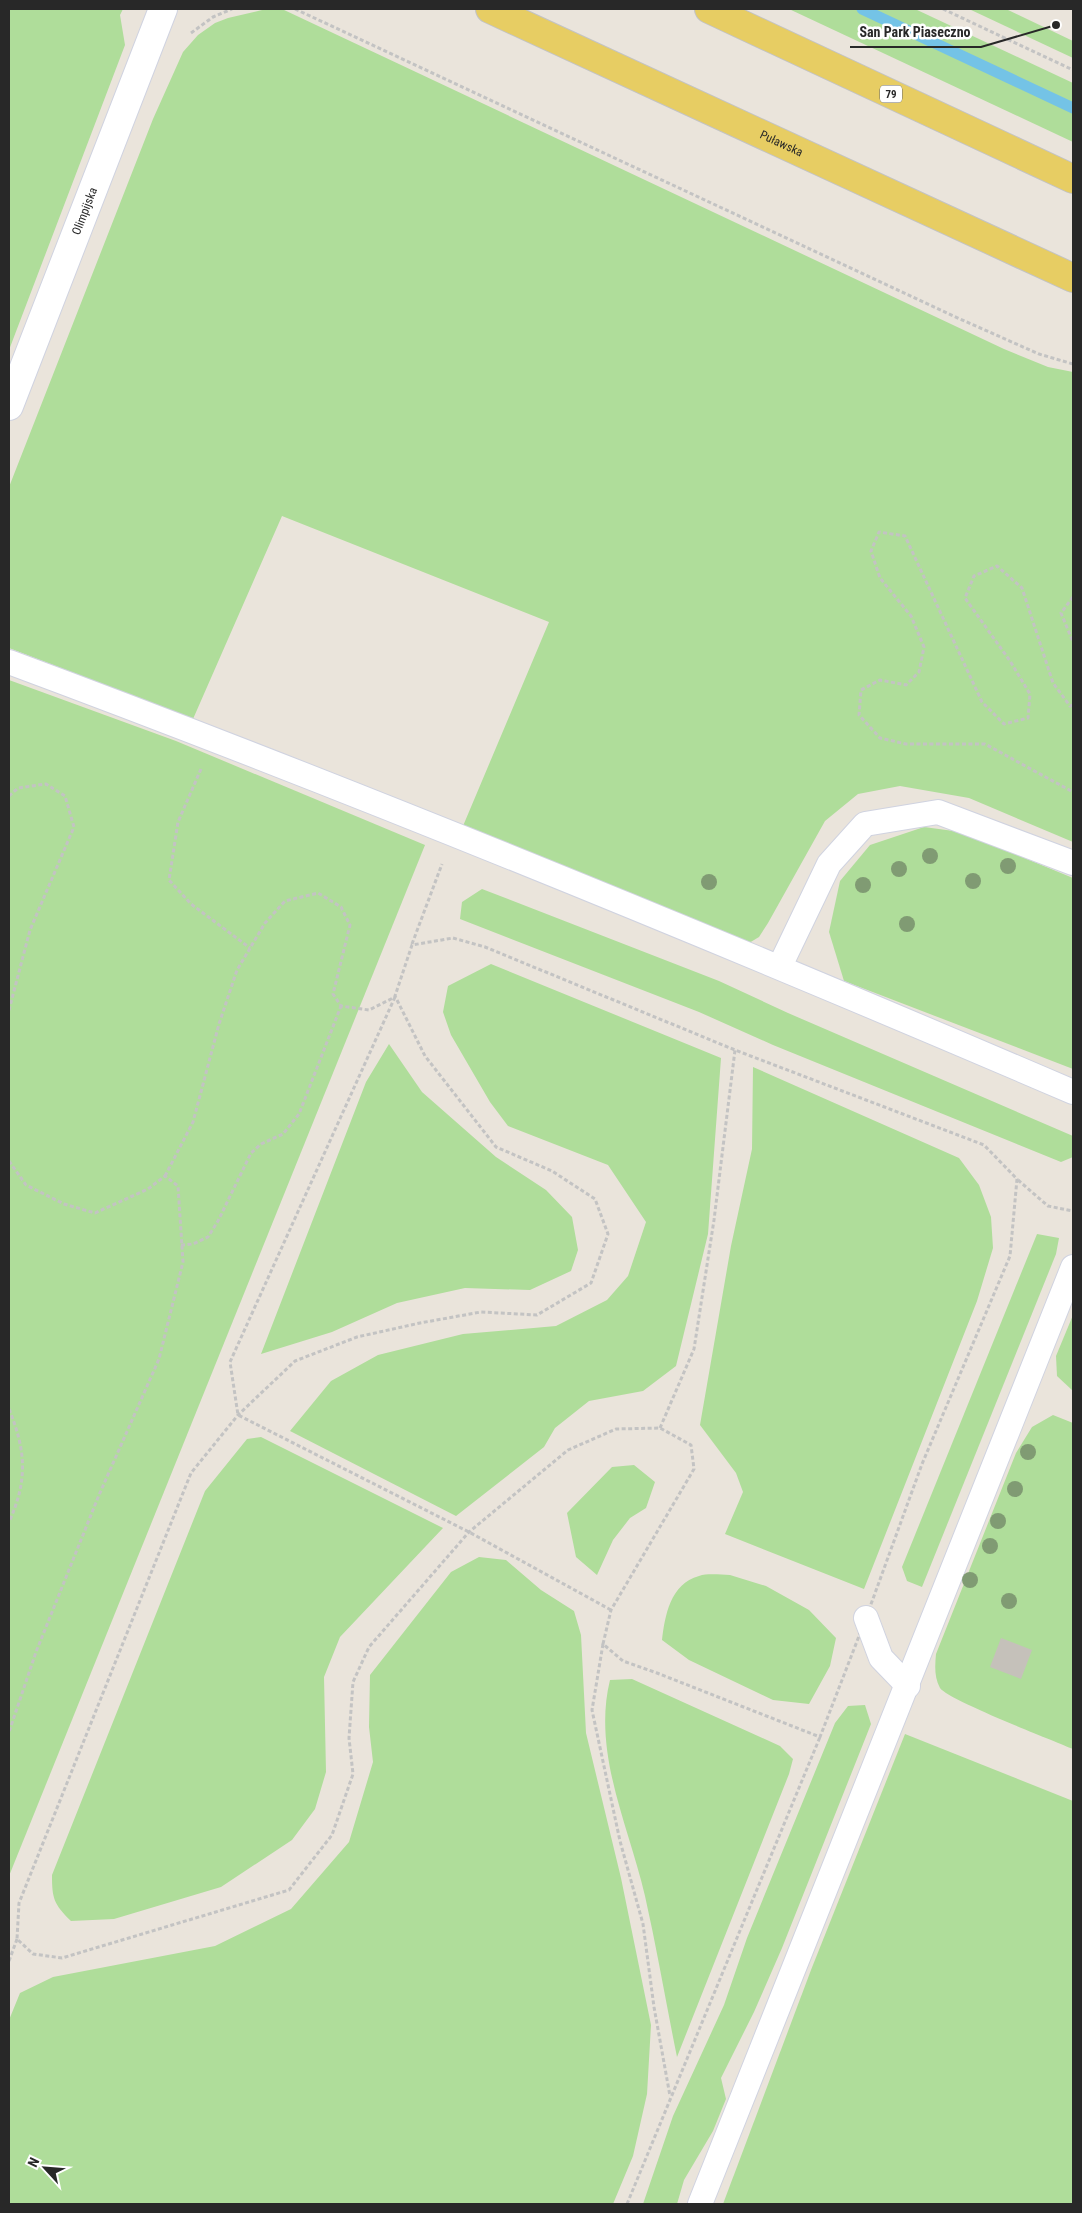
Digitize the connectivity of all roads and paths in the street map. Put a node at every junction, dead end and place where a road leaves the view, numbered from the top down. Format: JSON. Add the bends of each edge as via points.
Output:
{"nodes":[{"id":1,"x":295,"y":9,"type":"edge"},
{"id":2,"x":490,"y":9,"type":"edge"},
{"id":3,"x":709,"y":9,"type":"edge"},
{"id":4,"x":943,"y":9,"type":"edge"},
{"id":5,"x":164,"y":11,"type":"edge"},
{"id":6,"x":1073,"y":70,"type":"edge"},
{"id":7,"x":1073,"y":179,"type":"edge"},
{"id":8,"x":1073,"y":278,"type":"edge"},
{"id":9,"x":1073,"y":364,"type":"edge"},
{"id":10,"x":9,"y":406,"type":"edge"},
{"id":11,"x":1073,"y":597,"type":"edge"},
{"id":12,"x":1073,"y":642,"type":"edge"},
{"id":13,"x":9,"y":662,"type":"edge"},
{"id":14,"x":1073,"y":705,"type":"edge"},
{"id":15,"x":214,"y":738,"type":"junction"},
{"id":16,"x":1073,"y":792,"type":"edge"},
{"id":17,"x":9,"y":796,"type":"edge"},
{"id":18,"x":453,"y":834,"type":"junction"},
{"id":19,"x":1073,"y":863,"type":"edge"},
{"id":20,"x":412,"y":945,"type":"junction"},
{"id":21,"x":250,"y":948,"type":"junction"},
{"id":22,"x":780,"y":966,"type":"junction"},
{"id":23,"x":395,"y":996,"type":"junction"},
{"id":24,"x":342,"y":1006,"type":"junction"},
{"id":25,"x":9,"y":1010,"type":"edge"},
{"id":26,"x":735,"y":1050,"type":"junction"},
{"id":27,"x":1073,"y":1092,"type":"edge"},
{"id":28,"x":9,"y":1161,"type":"edge"},
{"id":29,"x":165,"y":1176,"type":"junction"},
{"id":30,"x":1017,"y":1179,"type":"junction"},
{"id":31,"x":1073,"y":1211,"type":"edge"},
{"id":32,"x":181,"y":1245,"type":"junction"},
{"id":33,"x":1073,"y":1267,"type":"edge"},
{"id":34,"x":9,"y":1409,"type":"edge"},
{"id":35,"x":238,"y":1415,"type":"junction"},
{"id":36,"x":660,"y":1428,"type":"junction"},
{"id":37,"x":9,"y":1522,"type":"edge"},
{"id":38,"x":468,"y":1532,"type":"junction"},
{"id":39,"x":610,"y":1610,"type":"junction"},
{"id":40,"x":866,"y":1618,"type":"junction"},
{"id":41,"x":604,"y":1644,"type":"junction"},
{"id":42,"x":908,"y":1686,"type":"junction"},
{"id":43,"x":9,"y":1732,"type":"edge"},
{"id":44,"x":820,"y":1737,"type":"junction"},
{"id":45,"x":17,"y":1939,"type":"junction"},
{"id":46,"x":9,"y":1961,"type":"edge"},
{"id":47,"x":670,"y":2096,"type":"junction"},
{"id":48,"x":628,"y":2204,"type":"edge"},
{"id":49,"x":700,"y":2204,"type":"edge"}],
"edges":[{"from":1,"to":9,"type":"path","via":[[960,319],[1040,354]]},
{"from":2,"to":8,"type":"main road","name":"Puławska"},
{"from":3,"to":7,"type":"main road","number":"79"},
{"from":4,"to":6,"type":"path"},
{"from":5,"to":10,"type":"street","name":"Olimpijska"},
{"from":11,"to":12,"type":"path","via":[[1061,613]]},
{"from":13,"to":15,"type":"lane"},
{"from":14,"to":16,"type":"path","via":[[1070,706],[1053,683],[1022,588],[997,566],[974,576],[965,598],[1030,694],[1028,718],[1004,724],[982,702],[905,536],[879,532],[871,551],[880,578],[911,616],[924,647],[919,672],[906,685],[880,680],[861,690],[858,715],[880,738],[906,744],[985,744]]},
{"from":15,"to":18,"type":"lane"},
{"from":15,"to":21,"type":"path","via":[[178,822],[169,880],[191,904]]},
{"from":17,"to":25,"type":"path","via":[[18,788],[46,784],[65,796],[74,827],[30,930]]},
{"from":18,"to":20,"type":"path"},
{"from":18,"to":22,"type":"lane"},
{"from":19,"to":22,"type":"lane","via":[[938,812],[865,824],[830,864]]},
{"from":20,"to":23,"type":"path"},
{"from":20,"to":26,"type":"path","via":[[453,938],[485,948]]},
{"from":21,"to":24,"type":"path","via":[[265,923],[285,901],[318,893],[341,907],[350,925],[333,994]]},
{"from":21,"to":29,"type":"path","via":[[237,970],[219,1024],[193,1122]]},
{"from":22,"to":27,"type":"lane"},
{"from":23,"to":24,"type":"path","via":[[369,1010]]},
{"from":23,"to":35,"type":"path","via":[[230,1362]]},
{"from":23,"to":35,"type":"path","via":[[425,1056],[496,1147],[552,1171],[595,1199],[608,1234],[591,1283],[537,1315],[481,1312],[357,1337],[295,1361]]},
{"from":24,"to":32,"type":"path","via":[[299,1114],[283,1134],[251,1152],[208,1237],[194,1244]]},
{"from":26,"to":30,"type":"path","via":[[984,1146]]},
{"from":26,"to":36,"type":"path","via":[[694,1349]]},
{"from":28,"to":29,"type":"path","via":[[26,1185],[64,1204],[95,1213],[148,1189]]},
{"from":29,"to":32,"type":"path","via":[[178,1186]]},
{"from":30,"to":31,"type":"path","via":[[1048,1206]]},
{"from":30,"to":40,"type":"path","via":[[1010,1256],[922,1464]]},
{"from":32,"to":43,"type":"path","via":[[183,1262],[159,1359],[95,1504],[36,1652]]},
{"from":33,"to":42,"type":"lane"},
{"from":34,"to":37,"type":"path","via":[[20,1434],[23,1458],[20,1498]]},
{"from":35,"to":38,"type":"path"},
{"from":35,"to":45,"type":"path","via":[[191,1474],[19,1903]]},
{"from":36,"to":38,"type":"path","via":[[616,1429],[568,1450]]},
{"from":36,"to":39,"type":"path","via":[[690,1445],[694,1469]]},
{"from":38,"to":39,"type":"path"},
{"from":38,"to":45,"type":"path","via":[[369,1647],[353,1682],[349,1738],[353,1774],[332,1835],[289,1890],[62,1958],[33,1954]]},
{"from":39,"to":41,"type":"path"},
{"from":40,"to":42,"type":"lane","via":[[881,1658]]},
{"from":40,"to":44,"type":"path"},
{"from":41,"to":44,"type":"path","via":[[623,1662]]},
{"from":41,"to":47,"type":"path","via":[[592,1710],[620,1841],[642,1924]]},
{"from":42,"to":49,"type":"lane"},
{"from":44,"to":47,"type":"path"},
{"from":45,"to":46,"type":"path"},
{"from":47,"to":48,"type":"path"}]}
